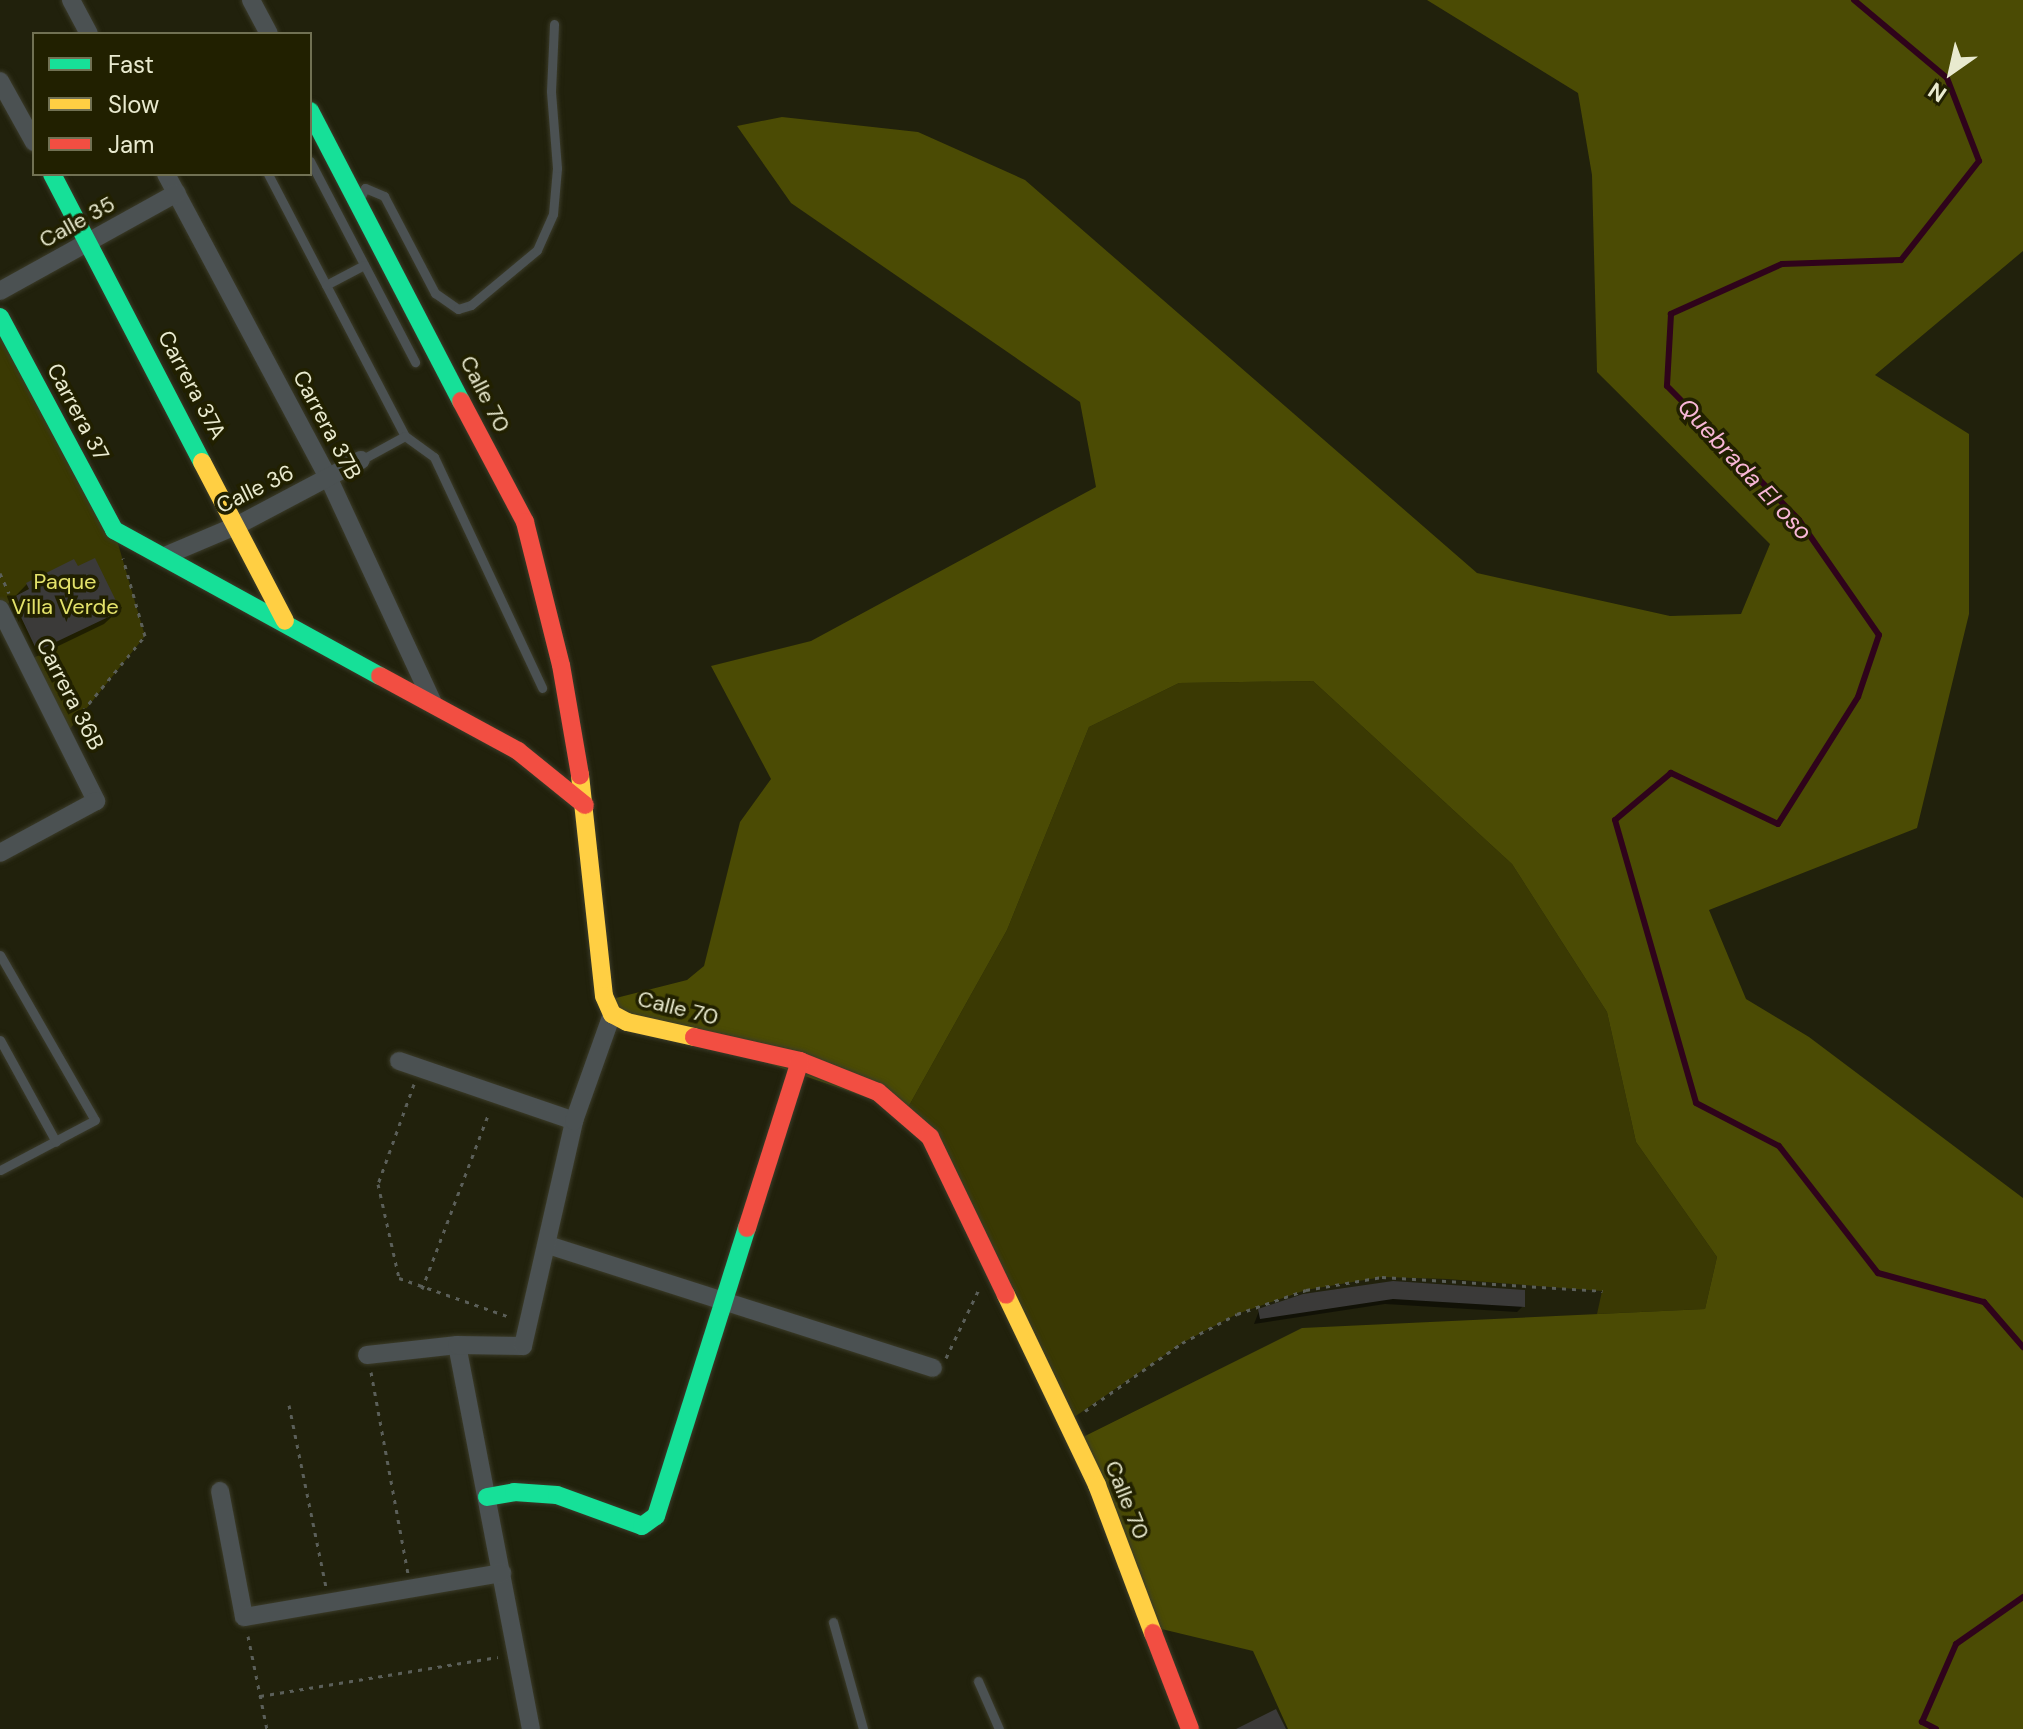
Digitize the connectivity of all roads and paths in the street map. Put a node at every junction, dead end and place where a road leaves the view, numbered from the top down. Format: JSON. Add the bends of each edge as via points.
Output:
{"nodes":[{"id":1,"x":71,"y":0,"type":"edge"},
{"id":2,"x":251,"y":0,"type":"edge"},
{"id":3,"x":554,"y":24,"type":"dead end"},
{"id":4,"x":88,"y":32,"type":"edge"},
{"id":5,"x":268,"y":32,"type":"edge"},
{"id":6,"x":0,"y":81,"type":"edge"},
{"id":7,"x":312,"y":115,"type":"edge"},
{"id":8,"x":32,"y":138,"type":"edge"},
{"id":9,"x":312,"y":165,"type":"edge"},
{"id":10,"x":53,"y":176,"type":"edge"},
{"id":11,"x":167,"y":176,"type":"edge"},
{"id":12,"x":269,"y":176,"type":"edge"},
{"id":13,"x":177,"y":193,"type":"junction"},
{"id":14,"x":358,"y":202,"type":"junction"},
{"id":15,"x":90,"y":243,"type":"junction"},
{"id":16,"x":364,"y":265,"type":"junction"},
{"id":17,"x":326,"y":285,"type":"junction"},
{"id":18,"x":0,"y":291,"type":"edge"},
{"id":19,"x":0,"y":317,"type":"edge"},
{"id":20,"x":415,"y":362,"type":"dead end"},
{"id":21,"x":405,"y":436,"type":"junction"},
{"id":22,"x":361,"y":460,"type":"joint"},
{"id":23,"x":329,"y":479,"type":"junction"},
{"id":24,"x":238,"y":525,"type":"junction"},
{"id":25,"x":114,"y":530,"type":"junction"},
{"id":26,"x":167,"y":555,"type":"junction"},
{"id":27,"x":0,"y":609,"type":"edge"},
{"id":28,"x":285,"y":621,"type":"junction"},
{"id":29,"x":542,"y":688,"type":"dead end"},
{"id":30,"x":433,"y":703,"type":"junction"},
{"id":31,"x":65,"y":735,"type":"junction"},
{"id":32,"x":585,"y":805,"type":"junction"},
{"id":33,"x":2,"y":847,"type":"edge"},
{"id":34,"x":0,"y":955,"type":"edge"},
{"id":35,"x":612,"y":1014,"type":"junction"},
{"id":36,"x":0,"y":1040,"type":"edge"},
{"id":37,"x":399,"y":1061,"type":"dead end"},
{"id":38,"x":800,"y":1061,"type":"junction"},
{"id":39,"x":420,"y":1068,"type":"junction"},
{"id":40,"x":496,"y":1094,"type":"junction"},
{"id":41,"x":574,"y":1121,"type":"junction"},
{"id":42,"x":56,"y":1142,"type":"junction"},
{"id":43,"x":0,"y":1170,"type":"edge"},
{"id":44,"x":548,"y":1245,"type":"junction"},
{"id":45,"x":999,"y":1272,"type":"junction"},
{"id":46,"x":421,"y":1290,"type":"junction"},
{"id":47,"x":1603,"y":1291,"type":"dead end"},
{"id":48,"x":722,"y":1304,"type":"junction"},
{"id":49,"x":529,"y":1323,"type":"junction"},
{"id":50,"x":457,"y":1345,"type":"junction"},
{"id":51,"x":367,"y":1355,"type":"joint"},
{"id":52,"x":933,"y":1368,"type":"joint"},
{"id":53,"x":289,"y":1405,"type":"dead end"},
{"id":54,"x":1067,"y":1420,"type":"junction"},
{"id":55,"x":220,"y":1491,"type":"dead end"},
{"id":56,"x":487,"y":1497,"type":"junction"},
{"id":57,"x":502,"y":1573,"type":"junction"},
{"id":58,"x":411,"y":1588,"type":"junction"},
{"id":59,"x":329,"y":1602,"type":"junction"},
{"id":60,"x":244,"y":1617,"type":"junction"},
{"id":61,"x":833,"y":1622,"type":"dead end"},
{"id":62,"x":517,"y":1654,"type":"junction"},
{"id":63,"x":978,"y":1681,"type":"dead end"},
{"id":64,"x":260,"y":1696,"type":"junction"},
{"id":65,"x":267,"y":1729,"type":"edge"},
{"id":66,"x":531,"y":1729,"type":"edge"},
{"id":67,"x":863,"y":1729,"type":"edge"},
{"id":68,"x":999,"y":1729,"type":"edge"},
{"id":69,"x":1190,"y":1729,"type":"edge"}],
"edges":[{"from":1,"to":4,"type":"street"},
{"from":2,"to":5,"type":"street"},
{"from":3,"to":14,"type":"lane","via":[[551,91],[557,168],[553,214],[537,250],[471,305],[458,309],[435,293],[384,196],[365,188]]},
{"from":6,"to":8,"type":"street"},
{"from":7,"to":14,"type":"street","name":"Calle 70"},
{"from":9,"to":16,"type":"lane"},
{"from":10,"to":15,"type":"street","name":"Carrera 37A"},
{"from":11,"to":13,"type":"street","name":"Carrera 37B"},
{"from":12,"to":17,"type":"lane"},
{"from":13,"to":15,"type":"street","name":"Calle 35"},
{"from":13,"to":23,"type":"street","name":"Carrera 37B"},
{"from":14,"to":32,"type":"street","name":"Calle 70","via":[[525,522],[561,665]]},
{"from":15,"to":18,"type":"street","name":"Calle 35"},
{"from":15,"to":24,"type":"street","name":"Carrera 37A"},
{"from":16,"to":17,"type":"lane"},
{"from":16,"to":20,"type":"lane"},
{"from":17,"to":21,"type":"lane"},
{"from":19,"to":25,"type":"street","name":"Carrera 37"},
{"from":21,"to":22,"type":"lane"},
{"from":21,"to":29,"type":"lane","via":[[434,457]]},
{"from":22,"to":23,"type":"street","name":"Calle 36"},
{"from":23,"to":24,"type":"street","name":"Calle 36"},
{"from":23,"to":30,"type":"street","name":"Carrera 37B"},
{"from":24,"to":26,"type":"street","name":"Calle 36"},
{"from":24,"to":28,"type":"street","name":"Carrera 37A"},
{"from":25,"to":26,"type":"street"},
{"from":25,"to":31,"type":"path","via":[[145,636]]},
{"from":26,"to":28,"type":"street"},
{"from":27,"to":31,"type":"street","name":"Carrera 36B"},
{"from":28,"to":30,"type":"street"},
{"from":30,"to":32,"type":"street","via":[[518,751]]},
{"from":31,"to":33,"type":"street","name":"Carrera 36B","via":[[96,801]]},
{"from":32,"to":35,"type":"street","name":"Calle 70","via":[[604,996]]},
{"from":34,"to":42,"type":"lane","via":[[95,1120]]},
{"from":35,"to":38,"type":"street","name":"Calle 70","via":[[627,1022]]},
{"from":35,"to":41,"type":"street"},
{"from":36,"to":42,"type":"lane"},
{"from":37,"to":39,"type":"street"},
{"from":38,"to":45,"type":"street","name":"Calle 70","via":[[878,1092],[922,1128],[950,1171]]},
{"from":38,"to":48,"type":"street"},
{"from":39,"to":40,"type":"street"},
{"from":39,"to":46,"type":"path","via":[[378,1184],[399,1278]]},
{"from":40,"to":41,"type":"street"},
{"from":40,"to":46,"type":"path"},
{"from":41,"to":44,"type":"street"},
{"from":42,"to":43,"type":"lane"},
{"from":44,"to":48,"type":"street"},
{"from":44,"to":49,"type":"street"},
{"from":45,"to":52,"type":"path","via":[[984,1279],[950,1353]]},
{"from":45,"to":54,"type":"street","name":"Calle 70"},
{"from":46,"to":49,"type":"path"},
{"from":47,"to":54,"type":"path","via":[[1382,1277],[1306,1290],[1237,1314],[1182,1343]]},
{"from":48,"to":52,"type":"street"},
{"from":48,"to":56,"type":"street","via":[[651,1523],[642,1526],[557,1495],[514,1492]]},
{"from":49,"to":50,"type":"street","via":[[523,1346]]},
{"from":50,"to":51,"type":"street"},
{"from":50,"to":56,"type":"street"},
{"from":51,"to":58,"type":"path"},
{"from":53,"to":59,"type":"path"},
{"from":54,"to":69,"type":"street","name":"Calle 70"},
{"from":55,"to":60,"type":"street"},
{"from":56,"to":57,"type":"street"},
{"from":57,"to":58,"type":"street"},
{"from":57,"to":62,"type":"street"},
{"from":58,"to":59,"type":"street"},
{"from":59,"to":60,"type":"street"},
{"from":60,"to":64,"type":"path"},
{"from":61,"to":67,"type":"lane"},
{"from":62,"to":64,"type":"path"},
{"from":62,"to":66,"type":"street"},
{"from":63,"to":68,"type":"lane"},
{"from":64,"to":65,"type":"path"}]}
